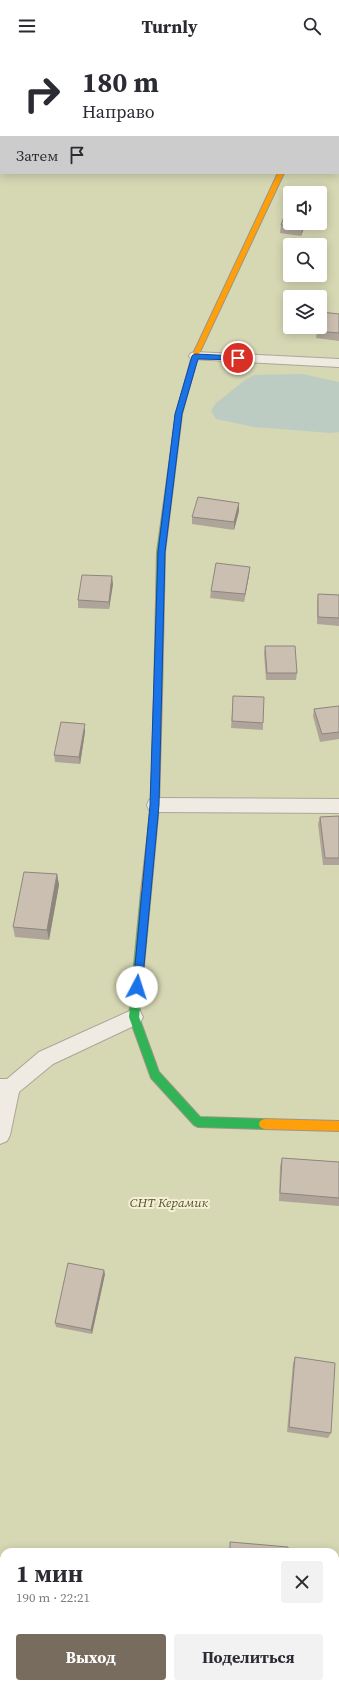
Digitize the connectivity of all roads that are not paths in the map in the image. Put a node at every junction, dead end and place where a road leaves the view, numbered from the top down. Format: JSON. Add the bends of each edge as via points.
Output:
{"nodes":[{"id":1,"x":281,"y":174,"type":"edge"},
{"id":2,"x":195,"y":356,"type":"junction"},
{"id":3,"x":339,"y":363,"type":"edge"},
{"id":4,"x":155,"y":805,"type":"junction"},
{"id":5,"x":339,"y":806,"type":"edge"},
{"id":6,"x":134,"y":1017,"type":"junction"},
{"id":7,"x":5,"y":1088,"type":"edge"},
{"id":8,"x":339,"y":1126,"type":"edge"},
{"id":9,"x":0,"y":1135,"type":"edge"}],
"edges":[{"from":1,"to":2,"type":"street"},
{"from":2,"to":3,"type":"lane"},
{"from":2,"to":4,"type":"street","via":[[179,414],[161,552]]},
{"from":4,"to":5,"type":"lane"},
{"from":4,"to":6,"type":"street"},
{"from":6,"to":7,"type":"lane","via":[[46,1058]]},
{"from":6,"to":8,"type":"street","via":[[155,1075],[198,1122]]},
{"from":7,"to":9,"type":"lane"}]}
